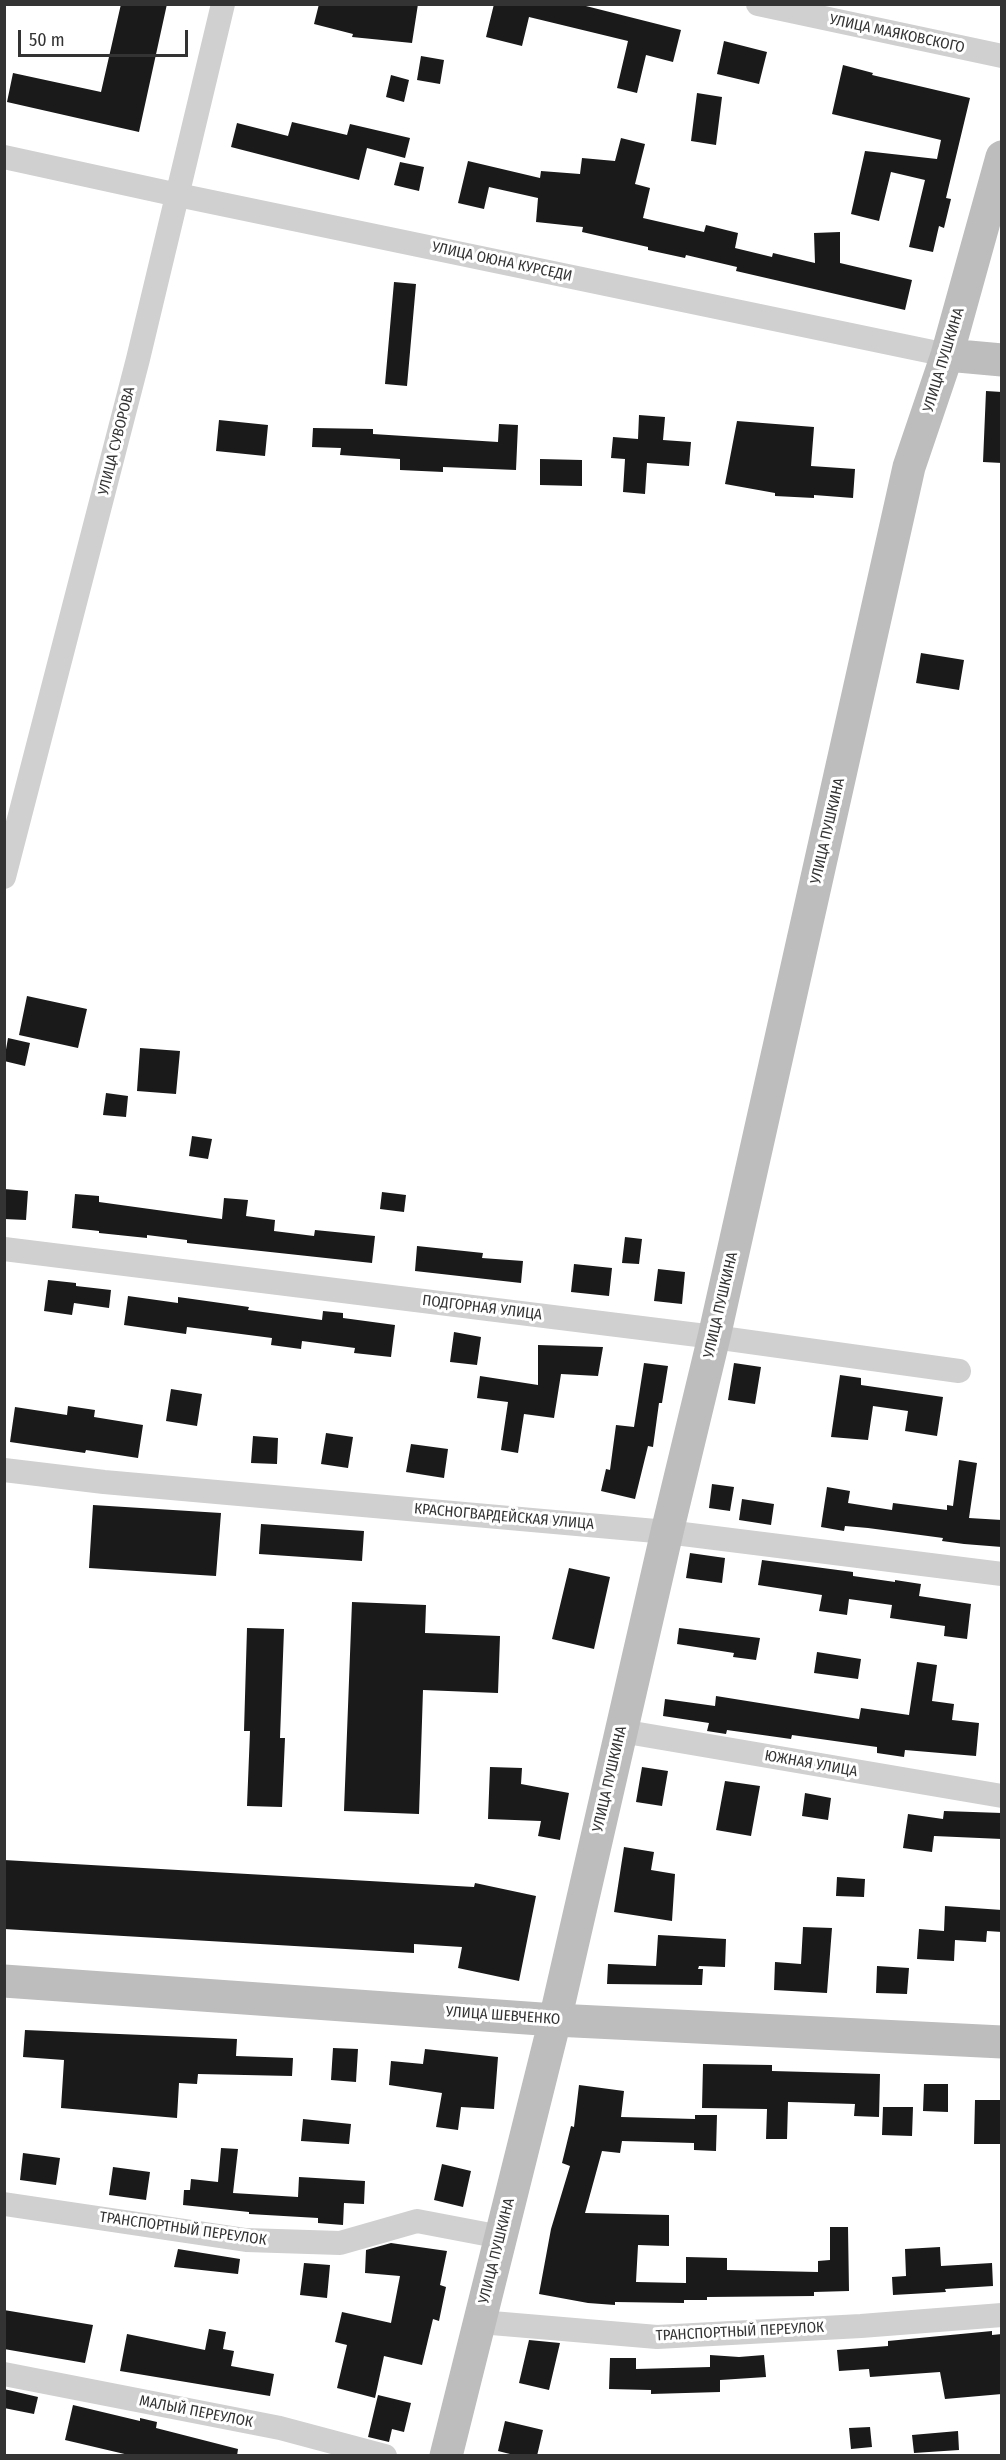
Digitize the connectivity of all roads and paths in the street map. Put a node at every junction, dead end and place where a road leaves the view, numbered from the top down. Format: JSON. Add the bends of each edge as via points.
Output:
{"nodes":[{"id":1,"x":224,"y":4,"type":"edge"},
{"id":2,"x":758,"y":4,"type":"edge"},
{"id":3,"x":1002,"y":56,"type":"edge"},
{"id":4,"x":4,"y":157,"type":"edge"},
{"id":5,"x":1002,"y":157,"type":"edge"},
{"id":6,"x":178,"y":195,"type":"junction"},
{"id":7,"x":947,"y":355,"type":"junction"},
{"id":8,"x":1002,"y":360,"type":"edge"},
{"id":9,"x":4,"y":877,"type":"edge"},
{"id":10,"x":4,"y":1249,"type":"edge"},
{"id":11,"x":714,"y":1337,"type":"junction"},
{"id":12,"x":959,"y":1371,"type":"dead end"},
{"id":13,"x":4,"y":1470,"type":"edge"},
{"id":14,"x":667,"y":1532,"type":"junction"},
{"id":15,"x":1002,"y":1574,"type":"edge"},
{"id":16,"x":621,"y":1731,"type":"junction"},
{"id":17,"x":1002,"y":1796,"type":"edge"},
{"id":18,"x":4,"y":1981,"type":"edge"},
{"id":19,"x":555,"y":2020,"type":"junction"},
{"id":20,"x":1002,"y":2042,"type":"edge"},
{"id":21,"x":4,"y":2204,"type":"edge"},
{"id":22,"x":501,"y":2237,"type":"junction"},
{"id":23,"x":1002,"y":2315,"type":"edge"},
{"id":24,"x":480,"y":2322,"type":"junction"},
{"id":25,"x":4,"y":2374,"type":"edge"},
{"id":26,"x":385,"y":2456,"type":"edge"},
{"id":27,"x":446,"y":2456,"type":"edge"}],
"edges":[{"from":1,"to":6,"type":"street","name":"УЛИЦА СУВОРОВА"},
{"from":2,"to":3,"type":"street","name":"УЛИЦА МАЯКОВСКОГО"},
{"from":4,"to":6,"type":"street","name":"УЛИЦА ОЮНА КУРСЕДИ"},
{"from":5,"to":7,"type":"street","name":"УЛИЦА ПУШКИНА"},
{"from":6,"to":7,"type":"street","name":"УЛИЦА ОЮНА КУРСЕДИ"},
{"from":6,"to":9,"type":"street","name":"УЛИЦА СУВОРОВА"},
{"from":7,"to":8,"type":"street","name":"УЛИЦА ОЮНА КУРСЕДИ"},
{"from":7,"to":11,"type":"street","name":"УЛИЦА ПУШКИНА","via":[[909,467]]},
{"from":10,"to":11,"type":"street","name":"ПОДГОРНАЯ УЛИЦА"},
{"from":11,"to":12,"type":"street","name":"ПОДГОРНАЯ УЛИЦА"},
{"from":11,"to":14,"type":"street","name":"УЛИЦА ПУШКИНА"},
{"from":13,"to":14,"type":"street","name":"КРАСНОГВАРДЕЙСКАЯ УЛИЦА"},
{"from":14,"to":15,"type":"street","name":"КРАСНОГВАРДЕЙСКАЯ УЛИЦА"},
{"from":14,"to":16,"type":"street","name":"УЛИЦА ПУШКИНА"},
{"from":16,"to":17,"type":"street","name":"ЮЖНАЯ УЛИЦА"},
{"from":16,"to":19,"type":"street","name":"УЛИЦА ПУШКИНА"},
{"from":18,"to":19,"type":"street","name":"УЛИЦА ШЕВЧЕНКО"},
{"from":19,"to":20,"type":"street","name":"УЛИЦА ШЕВЧЕНКО"},
{"from":19,"to":22,"type":"street","name":"УЛИЦА ПУШКИНА"},
{"from":21,"to":22,"type":"street","name":"ТРАНСПОРТНЫЙ ПЕРЕУЛОК","via":[[246,2240],[340,2244],[417,2221]]},
{"from":22,"to":24,"type":"street","name":"УЛИЦА ПУШКИНА"},
{"from":23,"to":24,"type":"street","name":"ТРАНСПОРТНЫЙ ПЕРЕУЛОК","via":[[657,2337]]},
{"from":24,"to":27,"type":"street","name":"УЛИЦА ПУШКИНА"},
{"from":25,"to":26,"type":"street","name":"МАЛЫЙ ПЕРЕУЛОК","via":[[280,2428]]}]}
